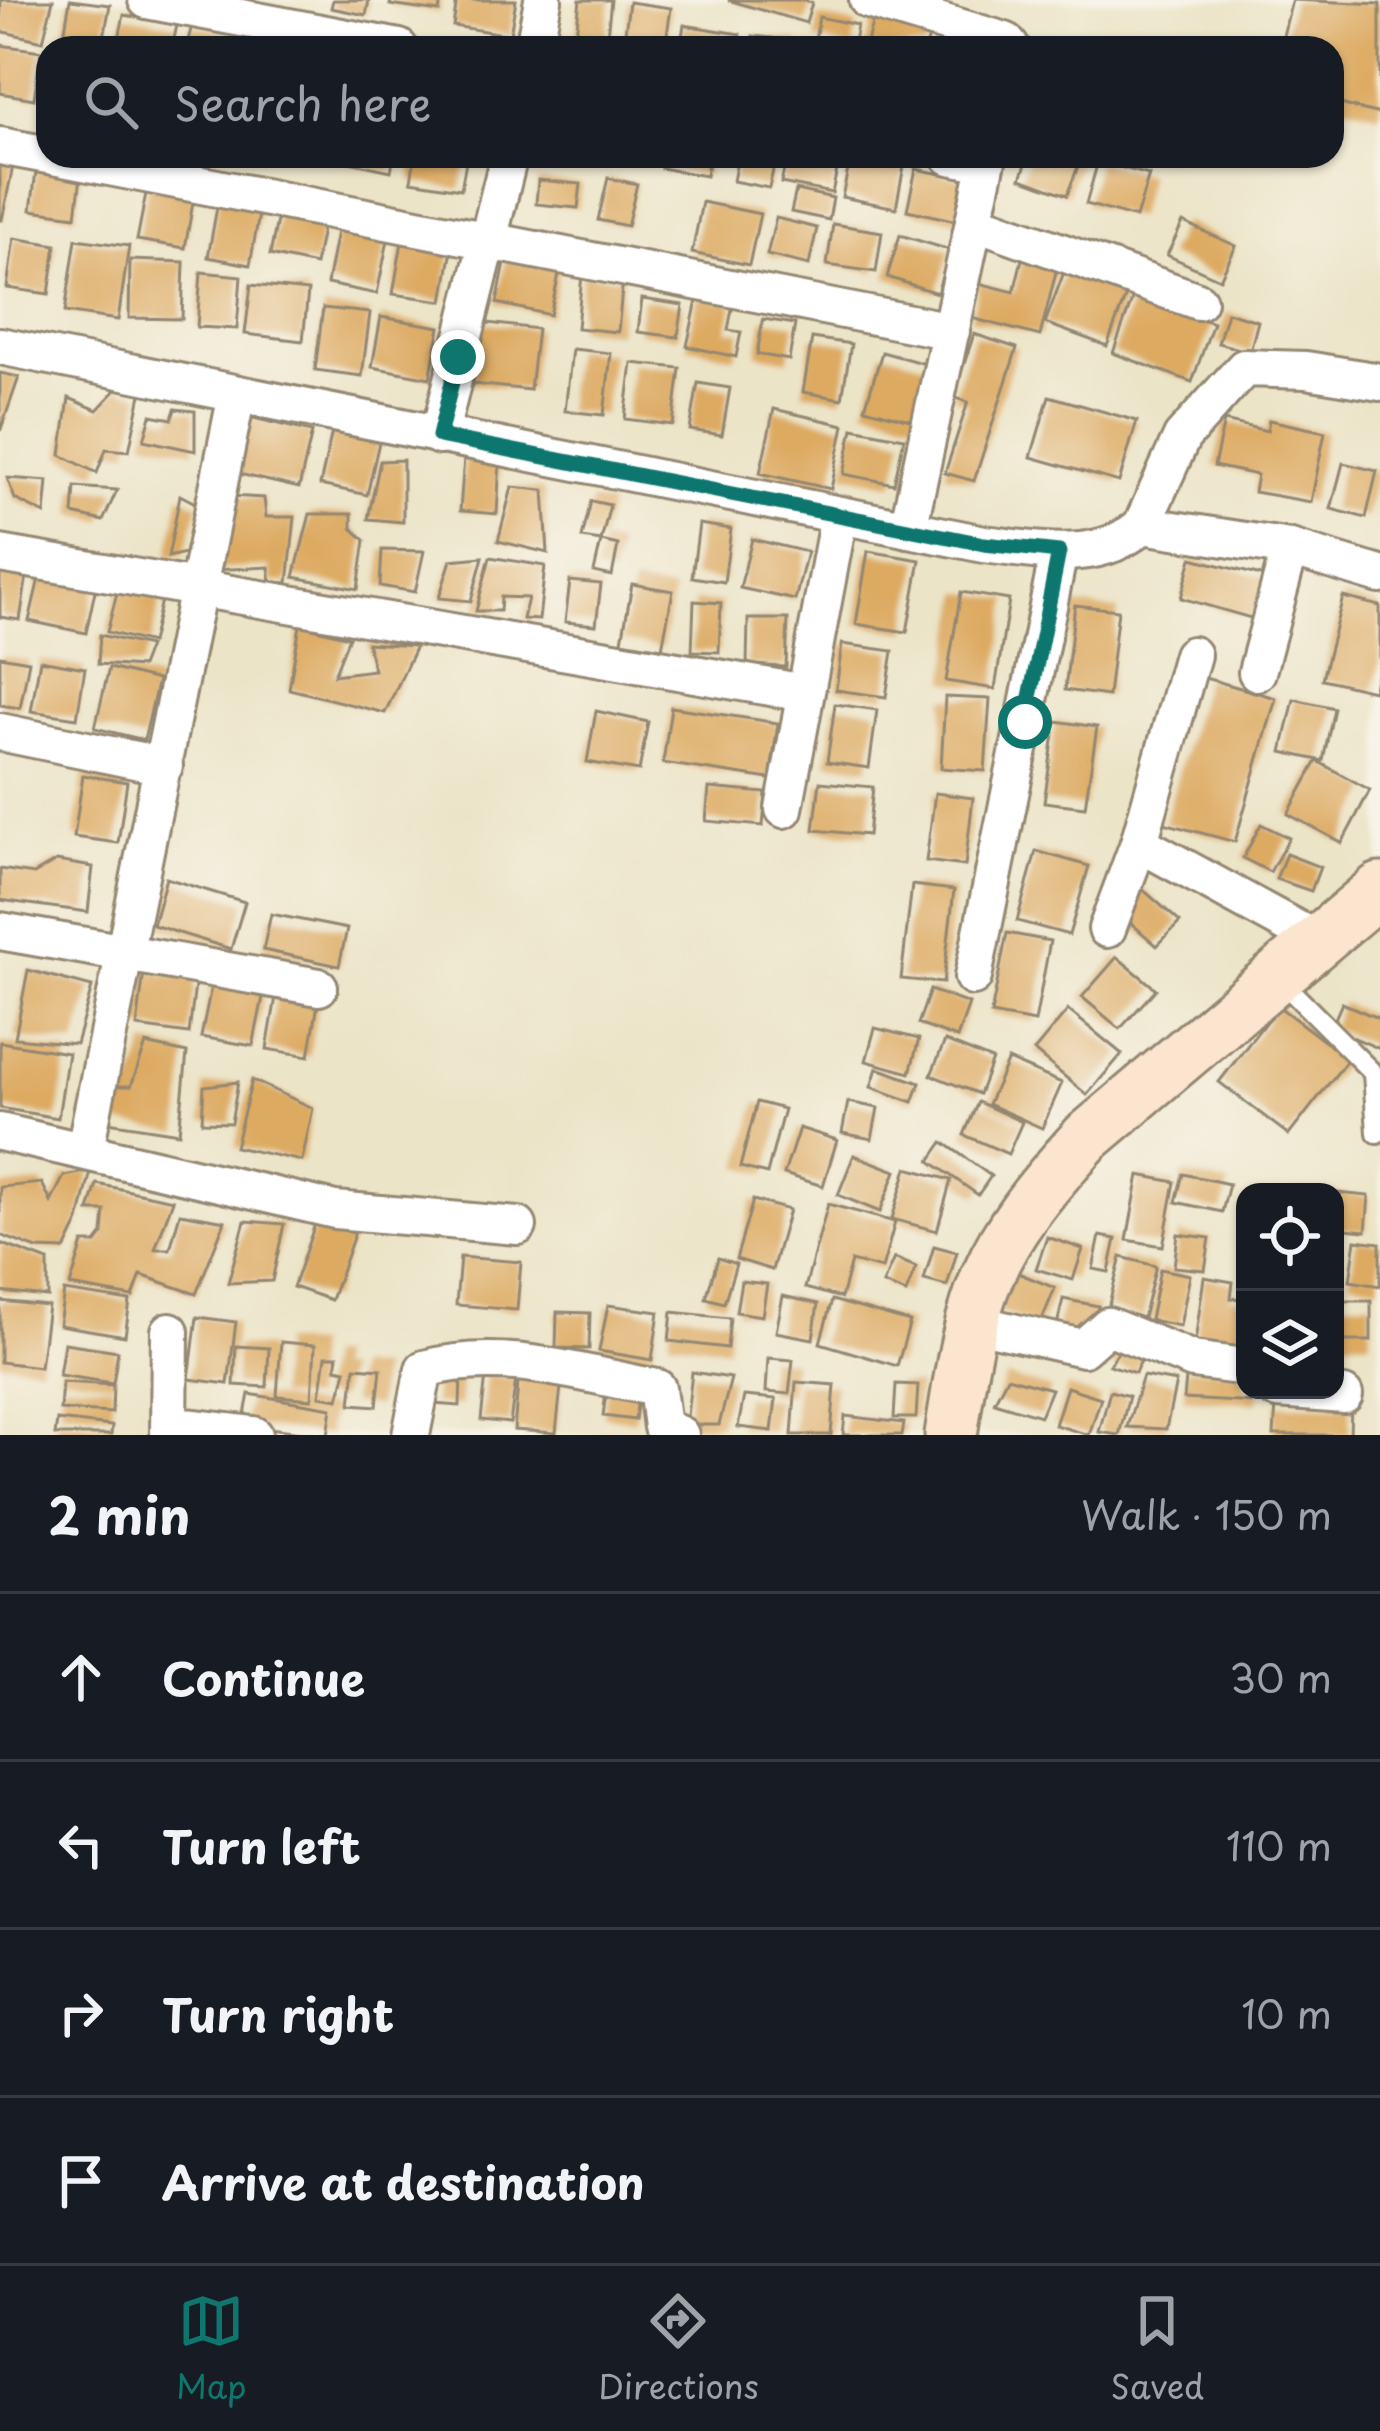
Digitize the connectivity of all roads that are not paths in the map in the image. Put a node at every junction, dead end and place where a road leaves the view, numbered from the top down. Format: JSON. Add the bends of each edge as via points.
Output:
{"nodes":[{"id":1,"x":147,"y":0,"type":"edge"},
{"id":2,"x":543,"y":0,"type":"edge"},
{"id":3,"x":868,"y":0,"type":"edge"},
{"id":4,"x":312,"y":15,"type":"edge"},
{"id":5,"x":367,"y":36,"type":"edge"},
{"id":6,"x":536,"y":36,"type":"edge"},
{"id":7,"x":991,"y":36,"type":"edge"},
{"id":8,"x":0,"y":146,"type":"edge"},
{"id":9,"x":36,"y":153,"type":"edge"},
{"id":10,"x":115,"y":168,"type":"edge"},
{"id":11,"x":505,"y":168,"type":"edge"},
{"id":12,"x":985,"y":168,"type":"edge"},
{"id":13,"x":974,"y":221,"type":"junction"},
{"id":14,"x":488,"y":238,"type":"junction"},
{"id":15,"x":1198,"y":301,"type":"dead end"},
{"id":16,"x":951,"y":331,"type":"junction"},
{"id":17,"x":0,"y":346,"type":"edge"},
{"id":18,"x":1380,"y":382,"type":"edge"},
{"id":19,"x":236,"y":394,"type":"junction"},
{"id":20,"x":439,"y":436,"type":"junction"},
{"id":21,"x":839,"y":516,"type":"junction"},
{"id":22,"x":1142,"y":525,"type":"junction"},
{"id":23,"x":908,"y":529,"type":"junction"},
{"id":24,"x":1290,"y":548,"type":"junction"},
{"id":25,"x":1059,"y":552,"type":"junction"},
{"id":26,"x":0,"y":554,"type":"edge"},
{"id":27,"x":1380,"y":574,"type":"edge"},
{"id":28,"x":197,"y":586,"type":"junction"},
{"id":29,"x":1192,"y":655,"type":"dead end"},
{"id":30,"x":1257,"y":672,"type":"dead end"},
{"id":31,"x":805,"y":693,"type":"junction"},
{"id":32,"x":0,"y":732,"type":"edge"},
{"id":33,"x":164,"y":766,"type":"junction"},
{"id":34,"x":784,"y":809,"type":"dead end"},
{"id":35,"x":1139,"y":843,"type":"junction"},
{"id":36,"x":1380,"y":889,"type":"edge"},
{"id":37,"x":1107,"y":929,"type":"dead end"},
{"id":38,"x":0,"y":931,"type":"edge"},
{"id":39,"x":1320,"y":942,"type":"junction"},
{"id":40,"x":122,"y":954,"type":"junction"},
{"id":41,"x":1277,"y":976,"type":"junction"},
{"id":42,"x":973,"y":977,"type":"dead end"},
{"id":43,"x":319,"y":988,"type":"dead end"},
{"id":44,"x":0,"y":1132,"type":"edge"},
{"id":45,"x":1377,"y":1133,"type":"dead end"},
{"id":46,"x":85,"y":1149,"type":"junction"},
{"id":47,"x":518,"y":1226,"type":"dead end"},
{"id":48,"x":968,"y":1322,"type":"junction"},
{"id":49,"x":170,"y":1331,"type":"dead end"},
{"id":50,"x":1236,"y":1366,"type":"edge"},
{"id":51,"x":170,"y":1430,"type":"edge"},
{"id":52,"x":254,"y":1435,"type":"edge"},
{"id":53,"x":411,"y":1435,"type":"edge"},
{"id":54,"x":680,"y":1435,"type":"edge"},
{"id":55,"x":951,"y":1435,"type":"edge"}],
"edges":[{"from":1,"to":4,"type":"street"},
{"from":2,"to":6,"type":"street"},
{"from":3,"to":7,"type":"street"},
{"from":4,"to":5,"type":"street"},
{"from":8,"to":9,"type":"street"},
{"from":10,"to":14,"type":"street"},
{"from":11,"to":14,"type":"street"},
{"from":12,"to":13,"type":"street"},
{"from":13,"to":15,"type":"street"},
{"from":13,"to":16,"type":"street"},
{"from":14,"to":16,"type":"street"},
{"from":14,"to":20,"type":"street"},
{"from":16,"to":23,"type":"street"},
{"from":17,"to":19,"type":"street"},
{"from":18,"to":22,"type":"street","via":[[1244,368],[1182,437]]},
{"from":19,"to":20,"type":"street"},
{"from":19,"to":28,"type":"street"},
{"from":20,"to":21,"type":"street"},
{"from":21,"to":23,"type":"street"},
{"from":21,"to":31,"type":"street"},
{"from":22,"to":24,"type":"street"},
{"from":22,"to":25,"type":"street","via":[[1125,542]]},
{"from":23,"to":25,"type":"street"},
{"from":24,"to":27,"type":"street"},
{"from":24,"to":30,"type":"street"},
{"from":25,"to":42,"type":"street"},
{"from":26,"to":28,"type":"street"},
{"from":28,"to":31,"type":"street"},
{"from":28,"to":33,"type":"street"},
{"from":29,"to":35,"type":"street"},
{"from":31,"to":34,"type":"street"},
{"from":32,"to":33,"type":"street"},
{"from":33,"to":40,"type":"street"},
{"from":35,"to":37,"type":"street"},
{"from":35,"to":39,"type":"street"},
{"from":36,"to":39,"type":"main road"},
{"from":38,"to":40,"type":"street"},
{"from":39,"to":41,"type":"main road"},
{"from":40,"to":43,"type":"street"},
{"from":40,"to":46,"type":"street"},
{"from":41,"to":45,"type":"lane","via":[[1373,1073]]},
{"from":41,"to":48,"type":"main road","via":[[1085,1138],[1043,1185],[1003,1238]]},
{"from":44,"to":46,"type":"street"},
{"from":46,"to":47,"type":"street","via":[[335,1210]]},
{"from":48,"to":50,"type":"street","via":[[1083,1348],[1108,1326],[1193,1360]]},
{"from":48,"to":55,"type":"main road"},
{"from":49,"to":51,"type":"street"},
{"from":51,"to":52,"type":"street"},
{"from":53,"to":54,"type":"street","via":[[424,1369],[466,1358],[531,1360],[657,1388],[662,1427]]}]}
